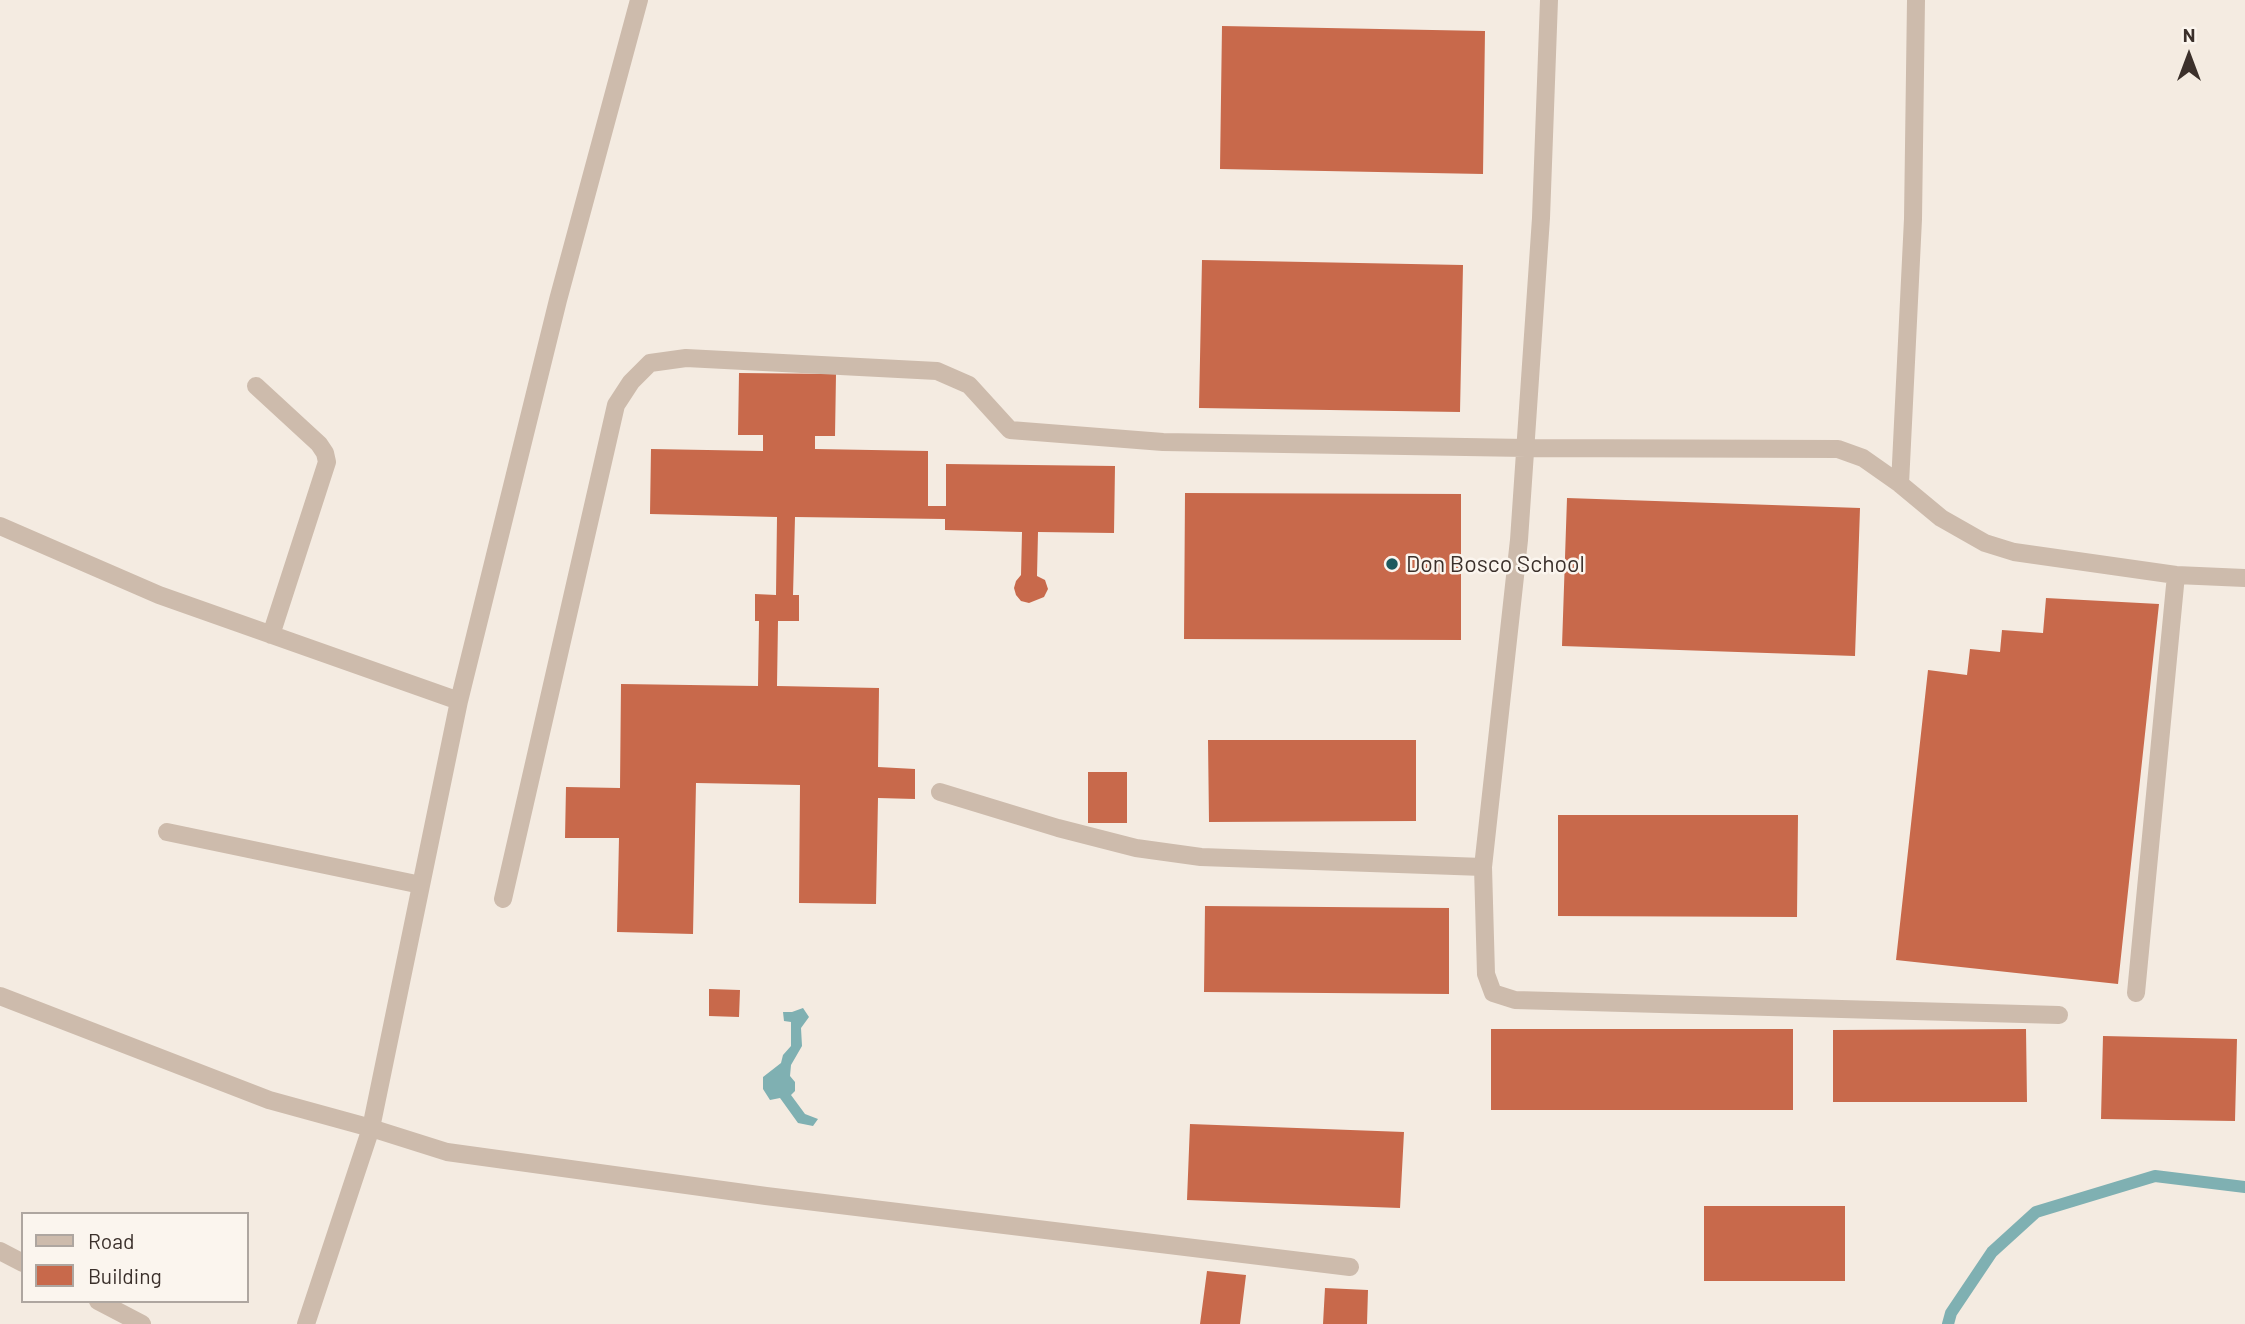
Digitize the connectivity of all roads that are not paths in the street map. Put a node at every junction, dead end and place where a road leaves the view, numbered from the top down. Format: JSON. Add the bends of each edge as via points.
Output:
{"nodes":[{"id":1,"x":639,"y":0,"type":"edge"},
{"id":2,"x":1549,"y":0,"type":"edge"},
{"id":3,"x":1916,"y":0,"type":"edge"},
{"id":4,"x":256,"y":386,"type":"dead end"},
{"id":5,"x":1526,"y":448,"type":"junction"},
{"id":6,"x":1900,"y":484,"type":"junction"},
{"id":7,"x":0,"y":526,"type":"edge"},
{"id":8,"x":2176,"y":575,"type":"junction"},
{"id":9,"x":2245,"y":578,"type":"edge"},
{"id":10,"x":271,"y":635,"type":"junction"},
{"id":11,"x":459,"y":701,"type":"junction"},
{"id":12,"x":940,"y":792,"type":"dead end"},
{"id":13,"x":167,"y":832,"type":"dead end"},
{"id":14,"x":1483,"y":867,"type":"junction"},
{"id":15,"x":421,"y":885,"type":"junction"},
{"id":16,"x":503,"y":899,"type":"dead end"},
{"id":17,"x":2136,"y":993,"type":"dead end"},
{"id":18,"x":0,"y":996,"type":"edge"},
{"id":19,"x":2059,"y":1015,"type":"dead end"},
{"id":20,"x":371,"y":1128,"type":"junction"},
{"id":21,"x":0,"y":1251,"type":"edge"},
{"id":22,"x":21,"y":1262,"type":"edge"},
{"id":23,"x":1350,"y":1267,"type":"dead end"},
{"id":24,"x":102,"y":1303,"type":"edge"},
{"id":25,"x":142,"y":1324,"type":"edge"},
{"id":26,"x":306,"y":1324,"type":"edge"}],
"edges":[{"from":1,"to":11,"type":"street","via":[[558,300]]},
{"from":2,"to":5,"type":"street"},
{"from":3,"to":6,"type":"street","via":[[1913,219]]},
{"from":4,"to":10,"type":"street","via":[[319,444],[327,462]]},
{"from":5,"to":6,"type":"street","via":[[1838,449],[1863,458]]},
{"from":5,"to":14,"type":"street"},
{"from":5,"to":16,"type":"street","via":[[1163,442],[1010,430],[969,385],[937,371],[686,358],[650,363],[615,405]]},
{"from":6,"to":8,"type":"street","via":[[1941,518],[1985,543],[2014,552]]},
{"from":7,"to":10,"type":"street","via":[[159,595]]},
{"from":8,"to":9,"type":"street"},
{"from":8,"to":17,"type":"street"},
{"from":10,"to":11,"type":"street"},
{"from":11,"to":15,"type":"street"},
{"from":12,"to":14,"type":"street","via":[[1136,848],[1188,855]]},
{"from":13,"to":15,"type":"street"},
{"from":14,"to":19,"type":"street","via":[[1486,974],[1493,993],[1515,1000]]},
{"from":15,"to":20,"type":"street"},
{"from":18,"to":20,"type":"street","via":[[269,1100]]},
{"from":20,"to":23,"type":"street","via":[[447,1152]]},
{"from":20,"to":26,"type":"street"},
{"from":21,"to":22,"type":"street"},
{"from":24,"to":25,"type":"street"}]}
